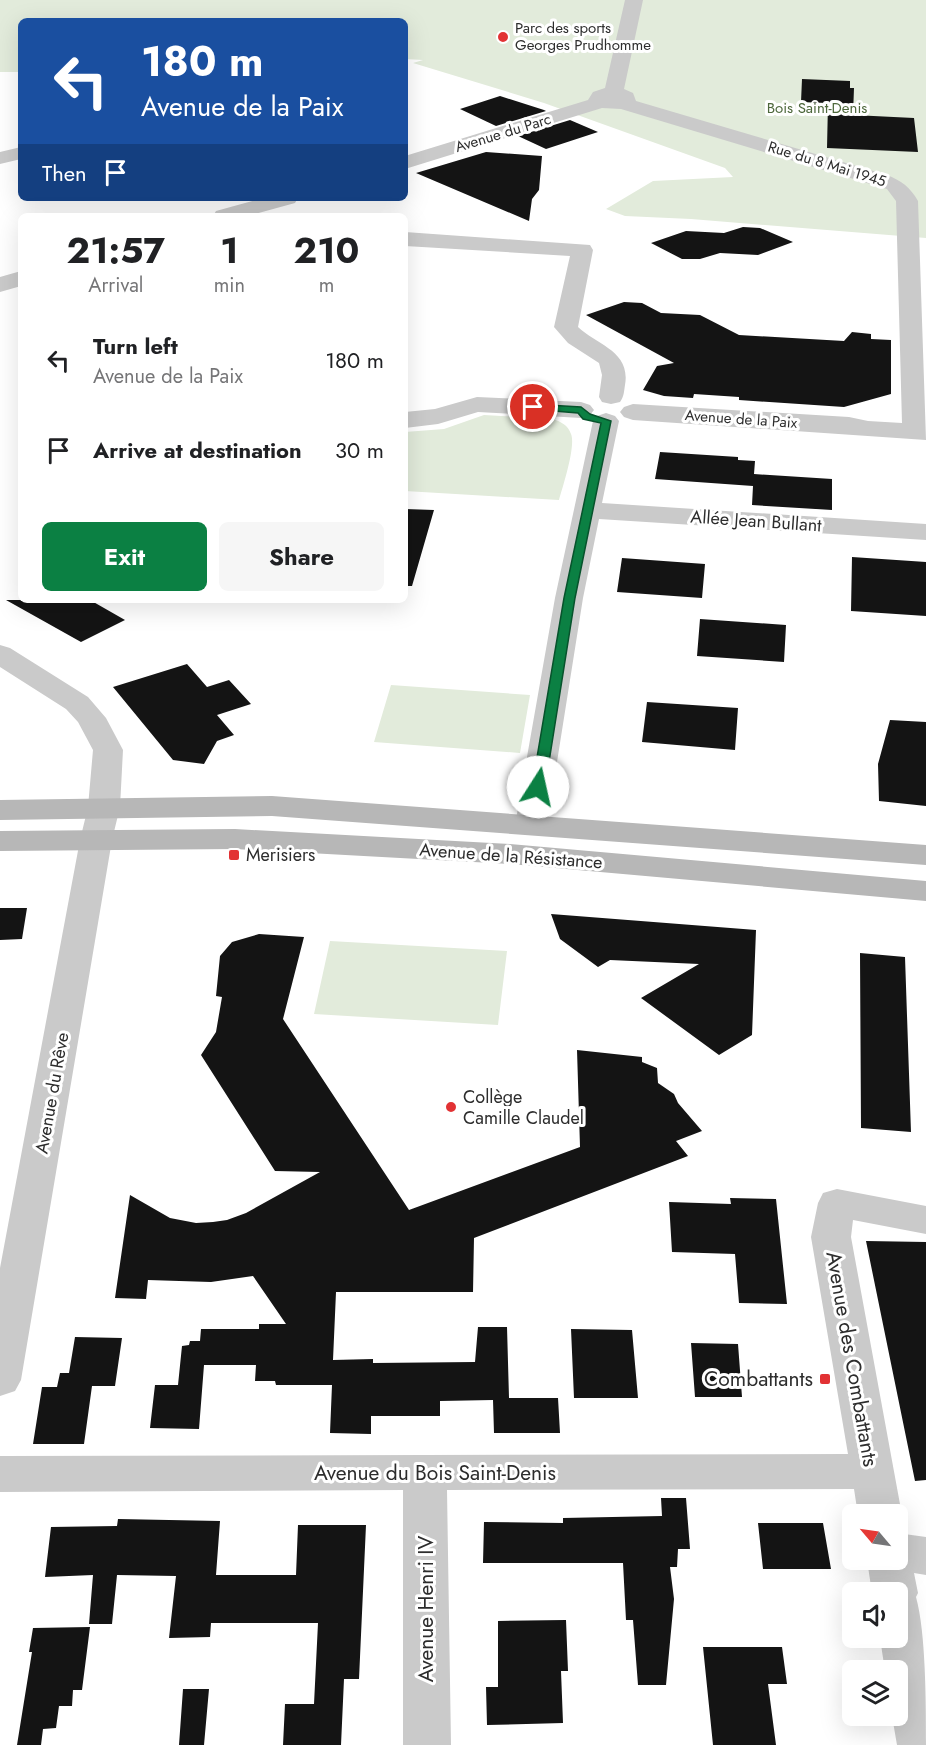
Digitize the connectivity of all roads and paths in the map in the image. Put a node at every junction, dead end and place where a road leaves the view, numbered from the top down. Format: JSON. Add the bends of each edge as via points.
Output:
{"nodes":[{"id":1,"x":634,"y":0,"type":"edge"},
{"id":2,"x":611,"y":99,"type":"junction"},
{"id":3,"x":18,"y":154,"type":"edge"},
{"id":4,"x":0,"y":158,"type":"edge"},
{"id":5,"x":408,"y":162,"type":"edge"},
{"id":6,"x":275,"y":201,"type":"edge"},
{"id":7,"x":252,"y":207,"type":"edge"},
{"id":8,"x":233,"y":213,"type":"edge"},
{"id":9,"x":408,"y":239,"type":"edge"},
{"id":10,"x":18,"y":279,"type":"edge"},
{"id":11,"x":0,"y":285,"type":"edge"},
{"id":12,"x":599,"y":409,"type":"junction"},
{"id":13,"x":408,"y":420,"type":"edge"},
{"id":14,"x":920,"y":422,"type":"edge"},
{"id":15,"x":586,"y":510,"type":"junction"},
{"id":16,"x":926,"y":531,"type":"edge"},
{"id":17,"x":0,"y":654,"type":"edge"},
{"id":18,"x":0,"y":810,"type":"edge"},
{"id":19,"x":100,"y":823,"type":"junction"},
{"id":20,"x":531,"y":825,"type":"junction"},
{"id":21,"x":0,"y":842,"type":"edge"},
{"id":22,"x":926,"y":855,"type":"edge"},
{"id":23,"x":926,"y":891,"type":"edge"},
{"id":24,"x":926,"y":1220,"type":"edge"},
{"id":25,"x":10,"y":1279,"type":"edge"},
{"id":26,"x":0,"y":1380,"type":"edge"},
{"id":27,"x":871,"y":1471,"type":"junction"},
{"id":28,"x":425,"y":1473,"type":"junction"},
{"id":29,"x":0,"y":1474,"type":"edge"},
{"id":30,"x":878,"y":1504,"type":"edge"},
{"id":31,"x":908,"y":1554,"type":"edge"},
{"id":32,"x":926,"y":1556,"type":"edge"},
{"id":33,"x":904,"y":1648,"type":"edge"},
{"id":34,"x":427,"y":1745,"type":"edge"},
{"id":35,"x":921,"y":1745,"type":"edge"}],
"edges":[{"from":1,"to":2,"type":"street"},
{"from":2,"to":5,"type":"street","name":"Avenue du Parc"},
{"from":2,"to":14,"type":"street","name":"Rue du 8 Mai 1945","via":[[880,179],[903,193],[907,201]]},
{"from":3,"to":4,"type":"street"},
{"from":6,"to":7,"type":"street"},
{"from":7,"to":8,"type":"street"},
{"from":9,"to":12,"type":"street","via":[[582,250],[566,327],[570,334],[603,354],[613,368]]},
{"from":10,"to":11,"type":"street"},
{"from":12,"to":13,"type":"street","via":[[477,404],[438,416]]},
{"from":12,"to":14,"type":"street","name":"Avenue de la Paix","via":[[627,401],[633,412],[868,429]]},
{"from":12,"to":15,"type":"street"},
{"from":15,"to":16,"type":"street","name":"Allée Jean Bullant"},
{"from":15,"to":20,"type":"street"},
{"from":17,"to":19,"type":"street","name":"Avenue du Rêve","via":[[77,703],[91,718],[108,750]]},
{"from":18,"to":19,"type":"main road"},
{"from":19,"to":20,"type":"main road","name":"Avenue de la Résistance","via":[[272,806]]},
{"from":19,"to":21,"type":"main road"},
{"from":19,"to":23,"type":"main road","name":"Avenue de la Résistance","via":[[235,839],[510,854]]},
{"from":19,"to":25,"type":"street","name":"Avenue du Rêve"},
{"from":20,"to":22,"type":"main road","name":"Avenue de la Résistance"},
{"from":24,"to":27,"type":"street","name":"Avenue des Combattants","via":[[837,1203],[831,1237]]},
{"from":25,"to":26,"type":"street","name":"Avenue du Rêve"},
{"from":27,"to":28,"type":"street","name":"Avenue du Bois Saint-Denis"},
{"from":27,"to":30,"type":"street","name":"Avenue des Combattants"},
{"from":28,"to":29,"type":"street","name":"Avenue du Bois Saint-Denis"},
{"from":28,"to":34,"type":"street","name":"Avenue Henri IV"},
{"from":31,"to":32,"type":"street"},
{"from":33,"to":35,"type":"street"}]}
